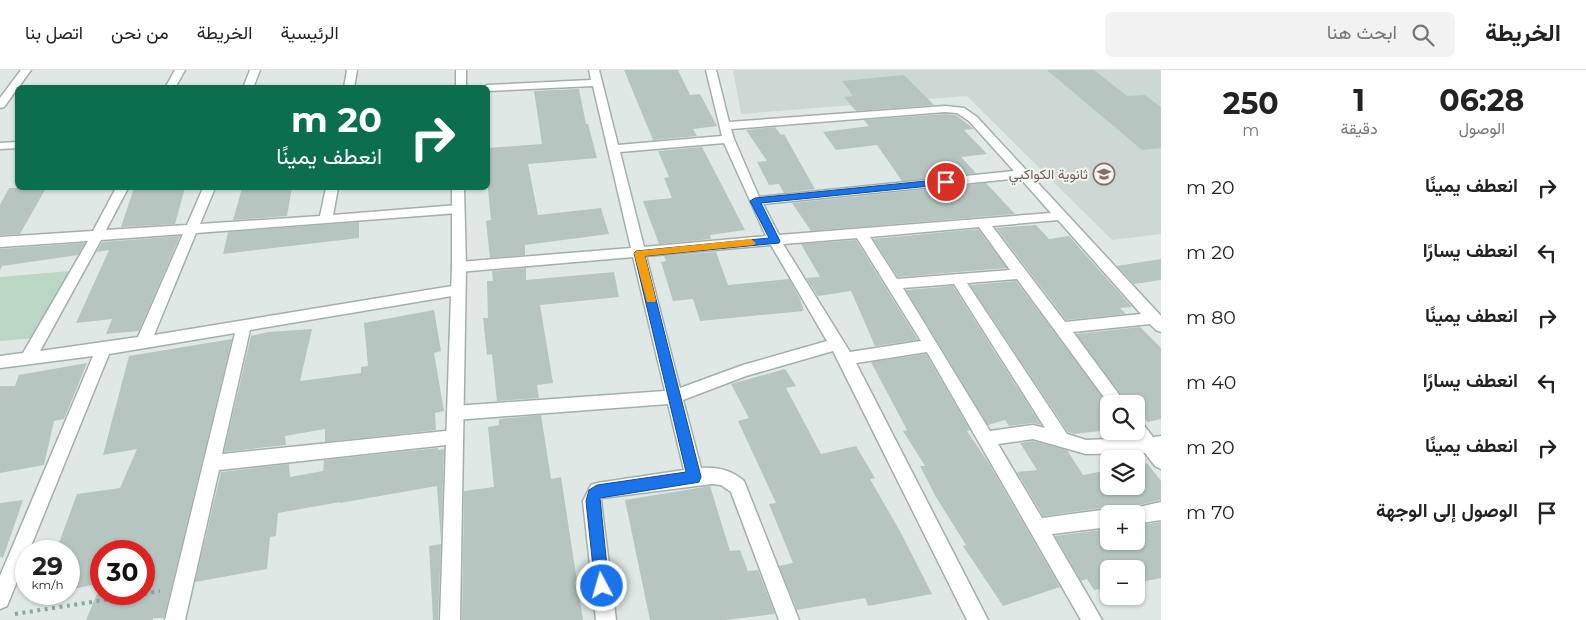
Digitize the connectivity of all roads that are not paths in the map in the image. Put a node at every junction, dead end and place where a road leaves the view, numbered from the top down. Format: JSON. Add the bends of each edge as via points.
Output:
{"nodes":[{"id":1,"x":26,"y":70,"type":"edge"},
{"id":2,"x":180,"y":70,"type":"edge"},
{"id":3,"x":255,"y":70,"type":"edge"},
{"id":4,"x":352,"y":70,"type":"edge"},
{"id":5,"x":461,"y":70,"type":"edge"},
{"id":6,"x":711,"y":70,"type":"edge"},
{"id":7,"x":595,"y":76,"type":"edge"},
{"id":8,"x":172,"y":85,"type":"edge"},
{"id":9,"x":249,"y":85,"type":"edge"},
{"id":10,"x":350,"y":85,"type":"edge"},
{"id":11,"x":461,"y":85,"type":"edge"},
{"id":12,"x":490,"y":88,"type":"edge"},
{"id":13,"x":0,"y":105,"type":"edge"},
{"id":14,"x":726,"y":132,"type":"junction"},
{"id":15,"x":15,"y":145,"type":"edge"},
{"id":16,"x":0,"y":146,"type":"edge"},
{"id":17,"x":614,"y":149,"type":"junction"},
{"id":18,"x":1023,"y":174,"type":"junction"},
{"id":19,"x":121,"y":190,"type":"edge"},
{"id":20,"x":208,"y":190,"type":"edge"},
{"id":21,"x":332,"y":190,"type":"edge"},
{"id":22,"x":458,"y":190,"type":"edge"},
{"id":23,"x":755,"y":201,"type":"junction"},
{"id":24,"x":458,"y":209,"type":"junction"},
{"id":25,"x":1060,"y":216,"type":"junction"},
{"id":26,"x":326,"y":220,"type":"junction"},
{"id":27,"x":982,"y":222,"type":"junction"},
{"id":28,"x":193,"y":230,"type":"junction"},
{"id":29,"x":861,"y":233,"type":"junction"},
{"id":30,"x":98,"y":234,"type":"junction"},
{"id":31,"x":775,"y":241,"type":"junction"},
{"id":32,"x":0,"y":242,"type":"edge"},
{"id":33,"x":639,"y":253,"type":"junction"},
{"id":34,"x":459,"y":267,"type":"junction"},
{"id":35,"x":1020,"y":274,"type":"junction"},
{"id":36,"x":958,"y":280,"type":"junction"},
{"id":37,"x":894,"y":284,"type":"junction"},
{"id":38,"x":458,"y":290,"type":"junction"},
{"id":39,"x":1157,"y":322,"type":"edge"},
{"id":40,"x":244,"y":326,"type":"junction"},
{"id":41,"x":1061,"y":328,"type":"junction"},
{"id":42,"x":143,"y":343,"type":"junction"},
{"id":43,"x":837,"y":344,"type":"junction"},
{"id":44,"x":931,"y":345,"type":"junction"},
{"id":45,"x":104,"y":349,"type":"junction"},
{"id":46,"x":28,"y":358,"type":"junction"},
{"id":47,"x":846,"y":359,"type":"junction"},
{"id":48,"x":0,"y":362,"type":"edge"},
{"id":49,"x":1111,"y":395,"type":"edge"},
{"id":50,"x":674,"y":397,"type":"junction"},
{"id":51,"x":455,"y":413,"type":"junction"},
{"id":52,"x":1145,"y":436,"type":"edge"},
{"id":53,"x":455,"y":437,"type":"junction"},
{"id":54,"x":985,"y":439,"type":"junction"},
{"id":55,"x":1062,"y":441,"type":"junction"},
{"id":56,"x":1155,"y":444,"type":"edge"},
{"id":57,"x":1161,"y":461,"type":"edge"},
{"id":58,"x":211,"y":463,"type":"junction"},
{"id":59,"x":694,"y":477,"type":"junction"},
{"id":60,"x":1161,"y":511,"type":"edge"},
{"id":61,"x":1145,"y":514,"type":"edge"},
{"id":62,"x":1100,"y":519,"type":"edge"},
{"id":63,"x":1038,"y":527,"type":"junction"},
{"id":64,"x":0,"y":599,"type":"edge"},
{"id":65,"x":175,"y":620,"type":"edge"},
{"id":66,"x":450,"y":620,"type":"edge"},
{"id":67,"x":606,"y":620,"type":"edge"},
{"id":68,"x":789,"y":620,"type":"edge"},
{"id":69,"x":978,"y":620,"type":"edge"},
{"id":70,"x":1092,"y":620,"type":"edge"}],
"edges":[{"from":1,"to":13,"type":"street"},
{"from":2,"to":8,"type":"street"},
{"from":3,"to":9,"type":"street"},
{"from":4,"to":10,"type":"street"},
{"from":5,"to":11,"type":"street"},
{"from":6,"to":14,"type":"street"},
{"from":7,"to":12,"type":"street"},
{"from":7,"to":17,"type":"street"},
{"from":14,"to":17,"type":"street"},
{"from":14,"to":18,"type":"street","via":[[960,110],[973,119]]},
{"from":14,"to":23,"type":"street"},
{"from":15,"to":16,"type":"street"},
{"from":17,"to":33,"type":"street"},
{"from":18,"to":23,"type":"street"},
{"from":18,"to":25,"type":"street"},
{"from":19,"to":30,"type":"street"},
{"from":20,"to":28,"type":"street"},
{"from":21,"to":26,"type":"street"},
{"from":22,"to":24,"type":"street"},
{"from":23,"to":31,"type":"street"},
{"from":24,"to":26,"type":"street"},
{"from":24,"to":34,"type":"street"},
{"from":25,"to":27,"type":"street"},
{"from":25,"to":39,"type":"street"},
{"from":26,"to":28,"type":"street"},
{"from":27,"to":29,"type":"street"},
{"from":27,"to":35,"type":"street"},
{"from":28,"to":30,"type":"street"},
{"from":28,"to":42,"type":"street"},
{"from":29,"to":31,"type":"street"},
{"from":29,"to":37,"type":"street"},
{"from":30,"to":32,"type":"street"},
{"from":30,"to":46,"type":"street"},
{"from":31,"to":33,"type":"street"},
{"from":31,"to":43,"type":"street"},
{"from":33,"to":34,"type":"street"},
{"from":33,"to":50,"type":"street"},
{"from":34,"to":38,"type":"street"},
{"from":35,"to":36,"type":"street"},
{"from":35,"to":41,"type":"street"},
{"from":36,"to":37,"type":"street"},
{"from":36,"to":55,"type":"street"},
{"from":37,"to":44,"type":"street"},
{"from":38,"to":40,"type":"street"},
{"from":38,"to":51,"type":"street"},
{"from":39,"to":41,"type":"street"},
{"from":40,"to":42,"type":"street"},
{"from":40,"to":58,"type":"street"},
{"from":41,"to":49,"type":"street"},
{"from":42,"to":45,"type":"street"},
{"from":43,"to":47,"type":"street"},
{"from":43,"to":50,"type":"street","via":[[743,371]]},
{"from":44,"to":47,"type":"street"},
{"from":44,"to":54,"type":"street"},
{"from":45,"to":46,"type":"street"},
{"from":45,"to":64,"type":"street"},
{"from":46,"to":48,"type":"street"},
{"from":47,"to":69,"type":"street"},
{"from":50,"to":51,"type":"street"},
{"from":50,"to":59,"type":"street"},
{"from":51,"to":53,"type":"street"},
{"from":52,"to":56,"type":"street"},
{"from":53,"to":58,"type":"street"},
{"from":53,"to":66,"type":"street"},
{"from":54,"to":55,"type":"street","via":[[1033,432]]},
{"from":54,"to":63,"type":"street"},
{"from":55,"to":56,"type":"street","via":[[1086,447]]},
{"from":56,"to":57,"type":"street"},
{"from":58,"to":65,"type":"street"},
{"from":59,"to":67,"type":"street","via":[[594,495],[592,501]]},
{"from":59,"to":68,"type":"street","via":[[717,475],[738,487]]},
{"from":60,"to":61,"type":"street"},
{"from":62,"to":63,"type":"street"},
{"from":63,"to":70,"type":"street"}]}
